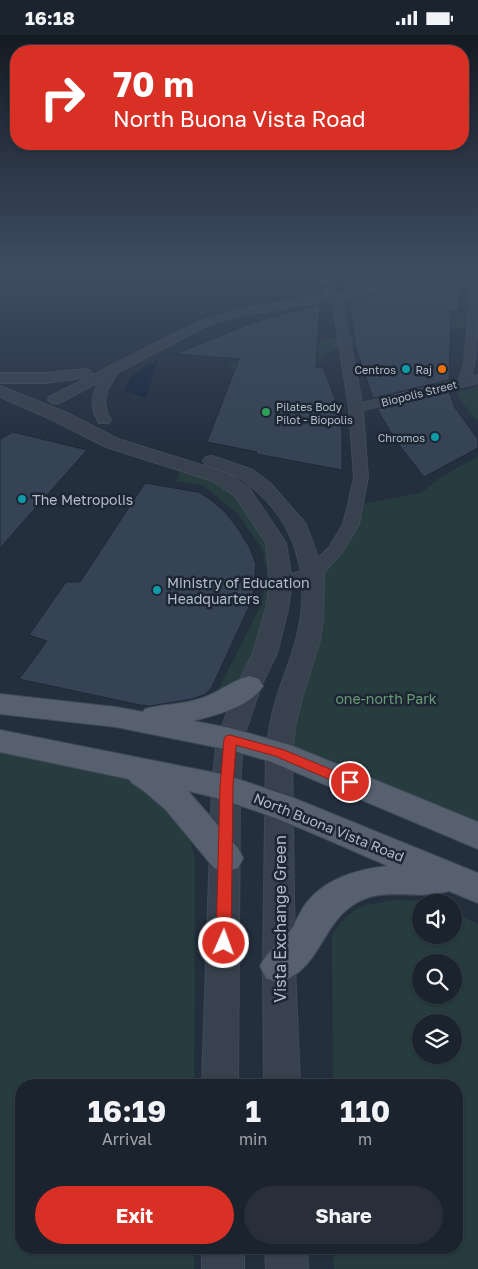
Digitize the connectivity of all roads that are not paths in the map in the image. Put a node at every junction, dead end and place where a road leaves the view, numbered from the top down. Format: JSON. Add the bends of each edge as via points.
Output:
{"nodes":[{"id":1,"x":171,"y":332,"type":"edge"},
{"id":2,"x":189,"y":332,"type":"edge"},
{"id":3,"x":338,"y":332,"type":"edge"},
{"id":4,"x":475,"y":332,"type":"edge"},
{"id":5,"x":474,"y":366,"type":"edge"},
{"id":6,"x":112,"y":370,"type":"junction"},
{"id":7,"x":84,"y":374,"type":"junction"},
{"id":8,"x":472,"y":380,"type":"edge"},
{"id":9,"x":20,"y":394,"type":"edge"},
{"id":10,"x":356,"y":408,"type":"junction"},
{"id":11,"x":110,"y":425,"type":"junction"},
{"id":12,"x":313,"y":574,"type":"junction"},
{"id":13,"x":281,"y":582,"type":"junction"},
{"id":14,"x":249,"y":686,"type":"junction"},
{"id":15,"x":0,"y":704,"type":"edge"},
{"id":16,"x":116,"y":717,"type":"junction"},
{"id":17,"x":230,"y":739,"type":"junction"},
{"id":18,"x":0,"y":741,"type":"edge"},
{"id":19,"x":279,"y":753,"type":"junction"},
{"id":20,"x":127,"y":767,"type":"junction"},
{"id":21,"x":226,"y":787,"type":"junction"},
{"id":22,"x":278,"y":806,"type":"junction"},
{"id":23,"x":478,"y":836,"type":"edge"},
{"id":24,"x":226,"y":858,"type":"junction"},
{"id":25,"x":470,"y":884,"type":"edge"},
{"id":26,"x":279,"y":966,"type":"junction"},
{"id":27,"x":220,"y":1079,"type":"edge"},
{"id":28,"x":282,"y":1079,"type":"edge"},
{"id":29,"x":223,"y":1254,"type":"edge"},
{"id":30,"x":286,"y":1254,"type":"edge"},
{"id":31,"x":223,"y":1269,"type":"edge"},
{"id":32,"x":287,"y":1269,"type":"edge"}],
"edges":[{"from":1,"to":7,"type":"street"},
{"from":2,"to":6,"type":"street"},
{"from":3,"to":10,"type":"street"},
{"from":4,"to":5,"type":"street","name":"Biopolis Street"},
{"from":5,"to":8,"type":"street","name":"Biopolis Street"},
{"from":6,"to":9,"type":"street"},
{"from":6,"to":11,"type":"street","via":[[98,395],[99,413]]},
{"from":7,"to":9,"type":"street","via":[[55,388]]},
{"from":7,"to":9,"type":"street","via":[[46,379]]},
{"from":8,"to":10,"type":"street","name":"Biopolis Street"},
{"from":9,"to":11,"type":"street","name":"Vista Exchange Green"},
{"from":9,"to":13,"type":"street","via":[[112,443],[212,474],[242,492],[276,543]]},
{"from":10,"to":12,"type":"street","via":[[361,477],[351,524],[337,548]]},
{"from":11,"to":12,"type":"street","name":"Vista Exchange Green","via":[[134,441],[208,460],[246,474],[264,488],[296,524]]},
{"from":12,"to":13,"type":"street"},
{"from":12,"to":19,"type":"street","name":"Vista Exchange Green","via":[[312,619],[289,698]]},
{"from":13,"to":14,"type":"street","via":[[265,653]]},
{"from":14,"to":16,"type":"main road","via":[[221,703],[197,711]]},
{"from":14,"to":17,"type":"street"},
{"from":15,"to":16,"type":"main road"},
{"from":16,"to":17,"type":"main road"},
{"from":17,"to":19,"type":"main road"},
{"from":17,"to":21,"type":"street"},
{"from":18,"to":20,"type":"main road","name":"North Buona Vista Road"},
{"from":19,"to":22,"type":"street","name":"Vista Exchange Green"},
{"from":19,"to":23,"type":"main road"},
{"from":20,"to":21,"type":"main road","name":"North Buona Vista Road"},
{"from":20,"to":24,"type":"main road","via":[[160,784],[173,795]]},
{"from":21,"to":22,"type":"main road","name":"North Buona Vista Road"},
{"from":21,"to":24,"type":"street"},
{"from":22,"to":25,"type":"main road","name":"North Buona Vista Road"},
{"from":22,"to":26,"type":"street","name":"Vista Exchange Green"},
{"from":24,"to":27,"type":"street"},
{"from":25,"to":26,"type":"main road","via":[[389,879],[352,889],[322,909],[304,941]]},
{"from":26,"to":28,"type":"street","name":"Vista Exchange Green"},
{"from":29,"to":31,"type":"street"},
{"from":30,"to":32,"type":"street"}]}
